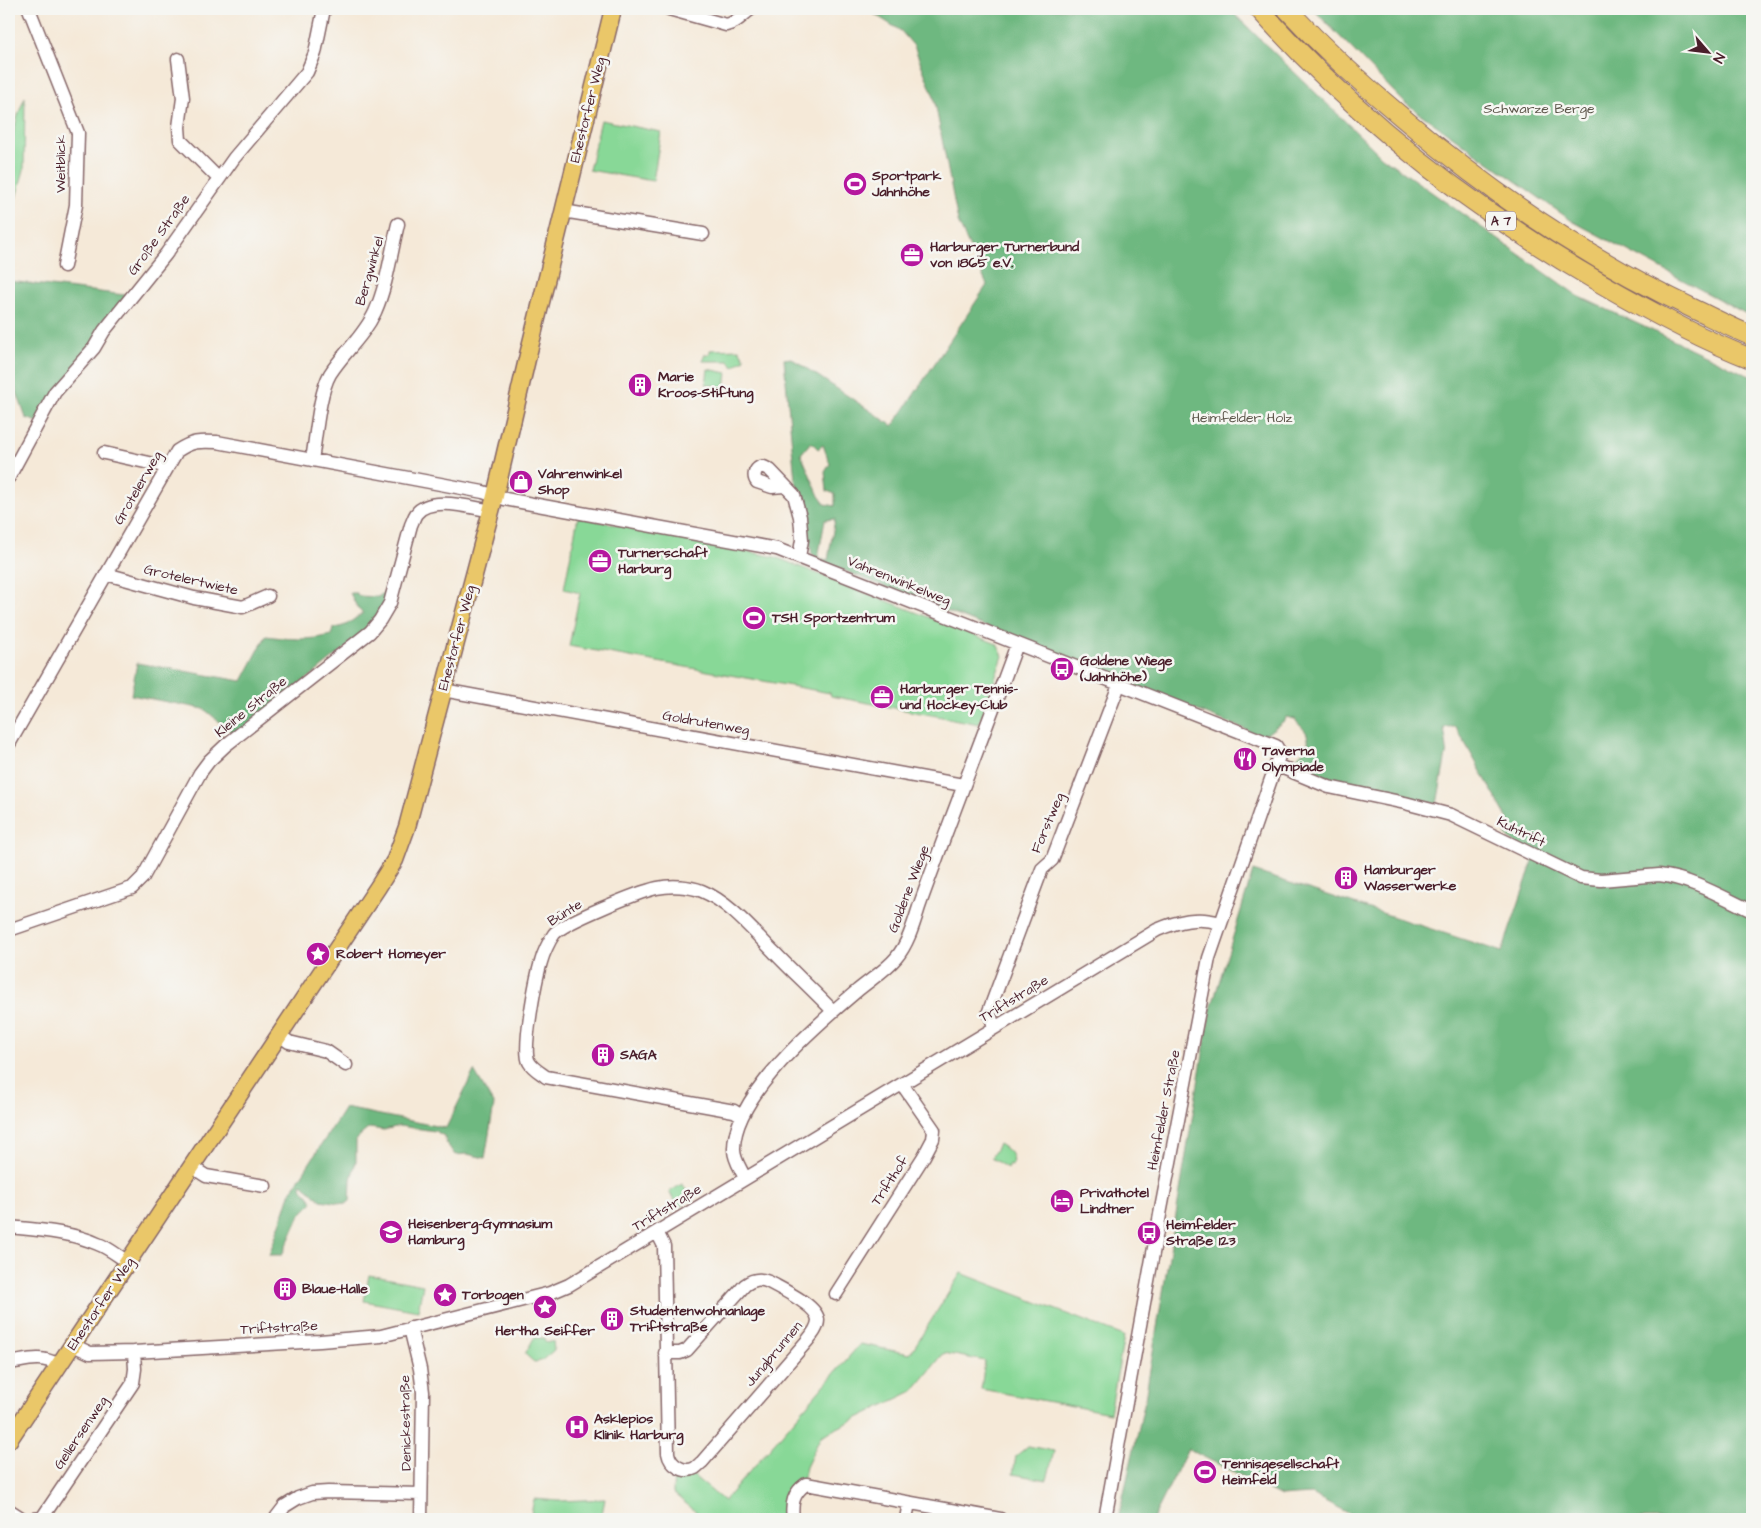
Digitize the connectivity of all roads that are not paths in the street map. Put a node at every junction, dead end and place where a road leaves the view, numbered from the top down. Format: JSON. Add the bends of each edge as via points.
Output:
{"nodes":[{"id":1,"x":29,"y":9,"type":"edge"},
{"id":2,"x":324,"y":9,"type":"edge"},
{"id":3,"x":613,"y":9,"type":"edge"},
{"id":4,"x":669,"y":9,"type":"edge"},
{"id":5,"x":750,"y":9,"type":"edge"},
{"id":6,"x":1259,"y":9,"type":"edge"},
{"id":7,"x":1287,"y":9,"type":"edge"},
{"id":8,"x":178,"y":59,"type":"dead end"},
{"id":9,"x":218,"y":178,"type":"junction"},
{"id":10,"x":563,"y":211,"type":"junction"},
{"id":11,"x":398,"y":224,"type":"dead end"},
{"id":12,"x":702,"y":234,"type":"dead end"},
{"id":13,"x":64,"y":266,"type":"dead end"},
{"id":14,"x":1752,"y":336,"type":"edge"},
{"id":15,"x":1752,"y":359,"type":"edge"},
{"id":16,"x":104,"y":453,"type":"dead end"},
{"id":17,"x":312,"y":460,"type":"junction"},
{"id":18,"x":168,"y":467,"type":"junction"},
{"id":19,"x":9,"y":477,"type":"edge"},
{"id":20,"x":784,"y":486,"type":"dead end"},
{"id":21,"x":493,"y":503,"type":"junction"},
{"id":22,"x":799,"y":557,"type":"junction"},
{"id":23,"x":106,"y":574,"type":"junction"},
{"id":24,"x":268,"y":596,"type":"dead end"},
{"id":25,"x":1017,"y":644,"type":"junction"},
{"id":26,"x":1119,"y":685,"type":"junction"},
{"id":27,"x":443,"y":690,"type":"junction"},
{"id":28,"x":9,"y":744,"type":"edge"},
{"id":29,"x":1276,"y":746,"type":"joint"},
{"id":30,"x":1276,"y":765,"type":"junction"},
{"id":31,"x":963,"y":785,"type":"junction"},
{"id":32,"x":1752,"y":911,"type":"edge"},
{"id":33,"x":1220,"y":923,"type":"junction"},
{"id":34,"x":9,"y":930,"type":"edge"},
{"id":35,"x":833,"y":1011,"type":"junction"},
{"id":36,"x":994,"y":1027,"type":"junction"},
{"id":37,"x":280,"y":1035,"type":"junction"},
{"id":38,"x":346,"y":1065,"type":"dead end"},
{"id":39,"x":902,"y":1084,"type":"junction"},
{"id":40,"x":742,"y":1116,"type":"junction"},
{"id":41,"x":192,"y":1167,"type":"junction"},
{"id":42,"x":745,"y":1178,"type":"junction"},
{"id":43,"x":265,"y":1186,"type":"dead end"},
{"id":44,"x":9,"y":1227,"type":"edge"},
{"id":45,"x":657,"y":1232,"type":"junction"},
{"id":46,"x":128,"y":1262,"type":"junction"},
{"id":47,"x":836,"y":1294,"type":"dead end"},
{"id":48,"x":410,"y":1328,"type":"junction"},
{"id":49,"x":73,"y":1345,"type":"junction"},
{"id":50,"x":134,"y":1352,"type":"junction"},
{"id":51,"x":666,"y":1352,"type":"junction"},
{"id":52,"x":9,"y":1363,"type":"edge"},
{"id":53,"x":59,"y":1365,"type":"junction"},
{"id":54,"x":9,"y":1440,"type":"edge"},
{"id":55,"x":421,"y":1494,"type":"junction"},
{"id":56,"x":909,"y":1503,"type":"junction"},
{"id":57,"x":9,"y":1510,"type":"edge"},
{"id":58,"x":23,"y":1519,"type":"edge"},
{"id":59,"x":33,"y":1519,"type":"edge"},
{"id":60,"x":275,"y":1519,"type":"edge"},
{"id":61,"x":421,"y":1519,"type":"edge"},
{"id":62,"x":794,"y":1519,"type":"edge"},
{"id":63,"x":906,"y":1519,"type":"edge"},
{"id":64,"x":1000,"y":1519,"type":"edge"},
{"id":65,"x":1105,"y":1519,"type":"edge"}],
"edges":[{"from":1,"to":13,"type":"street","name":"Weitblick","via":[[78,133],[76,205]]},
{"from":2,"to":9,"type":"street","name":"Große Straße","via":[[315,53],[307,72]]},
{"from":3,"to":10,"type":"main road","name":"Ehestorfer Weg"},
{"from":4,"to":5,"type":"street","via":[[726,25],[739,20]]},
{"from":6,"to":15,"type":"highway","number":"A 7","via":[[1357,107],[1464,196],[1538,246],[1626,298]]},
{"from":7,"to":14,"type":"highway","number":"A 7","via":[[1366,87],[1502,197],[1613,268]]},
{"from":8,"to":9,"type":"street","via":[[183,98],[180,140]]},
{"from":9,"to":19,"type":"street","name":"Große Straße","via":[[166,254],[94,348],[55,392]]},
{"from":10,"to":12,"type":"street"},
{"from":10,"to":21,"type":"main road","name":"Ehestorfer Weg"},
{"from":11,"to":17,"type":"street","name":"Bergwinkel","via":[[374,313],[324,388]]},
{"from":16,"to":18,"type":"street"},
{"from":17,"to":18,"type":"street","name":"Grotelerweg","via":[[196,441],[177,451]]},
{"from":17,"to":21,"type":"street","name":"Grotelerweg"},
{"from":18,"to":23,"type":"street","name":"Grotelerweg"},
{"from":20,"to":22,"type":"street","via":[[794,495],[798,508],[802,540]]},
{"from":21,"to":22,"type":"street","name":"Vahrenwinkelweg","via":[[777,549]]},
{"from":21,"to":27,"type":"main road","name":"Ehestorfer Weg"},
{"from":21,"to":34,"type":"street","name":"Kleine Straße","via":[[443,503],[424,508],[417,514],[411,525],[390,603],[380,620],[370,632],[209,761],[143,877],[132,888]]},
{"from":22,"to":25,"type":"street","name":"Vahrenwinkelweg"},
{"from":23,"to":24,"type":"street","name":"Grotelertwiete","via":[[194,598],[243,607]]},
{"from":23,"to":28,"type":"street","name":"Grotelerweg"},
{"from":25,"to":26,"type":"street","name":"Vahrenwinkelweg"},
{"from":25,"to":31,"type":"street","name":"Goldene Wiege"},
{"from":26,"to":29,"type":"street","name":"Vahrenwinkelweg"},
{"from":26,"to":36,"type":"street","name":"Forstweg","via":[[1052,860],[1042,869],[989,1011]]},
{"from":27,"to":31,"type":"street","name":"Goldrutenweg"},
{"from":27,"to":37,"type":"main road","name":"Ehestorfer Weg","via":[[407,827],[395,860]]},
{"from":29,"to":30,"type":"street","name":"Heimfelder Straße","via":[[1280,754]]},
{"from":30,"to":32,"type":"street","name":"Kuhtrift","via":[[1336,789],[1451,815],[1581,878],[1668,876],[1704,888]]},
{"from":30,"to":33,"type":"street","name":"Heimfelder Straße"},
{"from":31,"to":35,"type":"street","name":"Goldene Wiege","via":[[910,932],[896,958]]},
{"from":33,"to":36,"type":"street","name":"Triftstraße","via":[[1200,919],[1157,930]]},
{"from":33,"to":65,"type":"street","name":"Heimfelder Straße","via":[[1209,958],[1180,1107]]},
{"from":35,"to":40,"type":"street","name":"Goldene Wiege","via":[[785,1056]]},
{"from":35,"to":40,"type":"street","name":"Bünte","via":[[746,924],[717,899],[702,891],[673,886],[658,888],[576,920],[554,934],[541,961],[527,1038],[529,1063],[546,1077],[734,1111]]},
{"from":36,"to":39,"type":"street","name":"Triftstraße"},
{"from":37,"to":38,"type":"street","via":[[289,1042],[326,1052]]},
{"from":37,"to":41,"type":"main road","name":"Ehestorfer Weg"},
{"from":39,"to":42,"type":"street","name":"Triftstraße"},
{"from":39,"to":47,"type":"street","name":"Trifthof","via":[[933,1127],[933,1140]]},
{"from":40,"to":42,"type":"street","name":"Goldene Wiege","via":[[736,1131],[734,1151]]},
{"from":41,"to":43,"type":"street","via":[[206,1176]]},
{"from":41,"to":46,"type":"main road","name":"Ehestorfer Weg"},
{"from":42,"to":45,"type":"street","name":"Triftstraße"},
{"from":44,"to":46,"type":"street","via":[[93,1242]]},
{"from":45,"to":48,"type":"street","name":"Triftstraße","via":[[569,1285]]},
{"from":45,"to":51,"type":"street","via":[[664,1246]]},
{"from":46,"to":49,"type":"main road","name":"Ehestorfer Weg"},
{"from":48,"to":50,"type":"street","name":"Triftstraße","via":[[381,1336]]},
{"from":48,"to":55,"type":"street","name":"Denickestraße","via":[[423,1392]]},
{"from":49,"to":50,"type":"street","name":"Triftstraße","via":[[90,1353]]},
{"from":49,"to":53,"type":"main road","name":"Ehestorfer Weg"},
{"from":50,"to":59,"type":"street","name":"Gellersenweg","via":[[136,1369],[132,1383],[42,1518]]},
{"from":51,"to":51,"type":"street","name":"Jungbrunnen","via":[[687,1350],[745,1285],[755,1280],[769,1282],[807,1304],[817,1316],[817,1324],[807,1340],[694,1468],[682,1468],[671,1462],[668,1454]]},
{"from":52,"to":53,"type":"street","via":[[38,1358]]},
{"from":53,"to":54,"type":"main road","name":"Ehestorfer Weg"},
{"from":55,"to":60,"type":"street","via":[[312,1493],[285,1506]]},
{"from":55,"to":61,"type":"street","name":"Denickestraße"},
{"from":56,"to":62,"type":"street","via":[[806,1484],[796,1493],[792,1504]]},
{"from":56,"to":63,"type":"street"},
{"from":56,"to":64,"type":"street"},
{"from":57,"to":58,"type":"street"}]}
